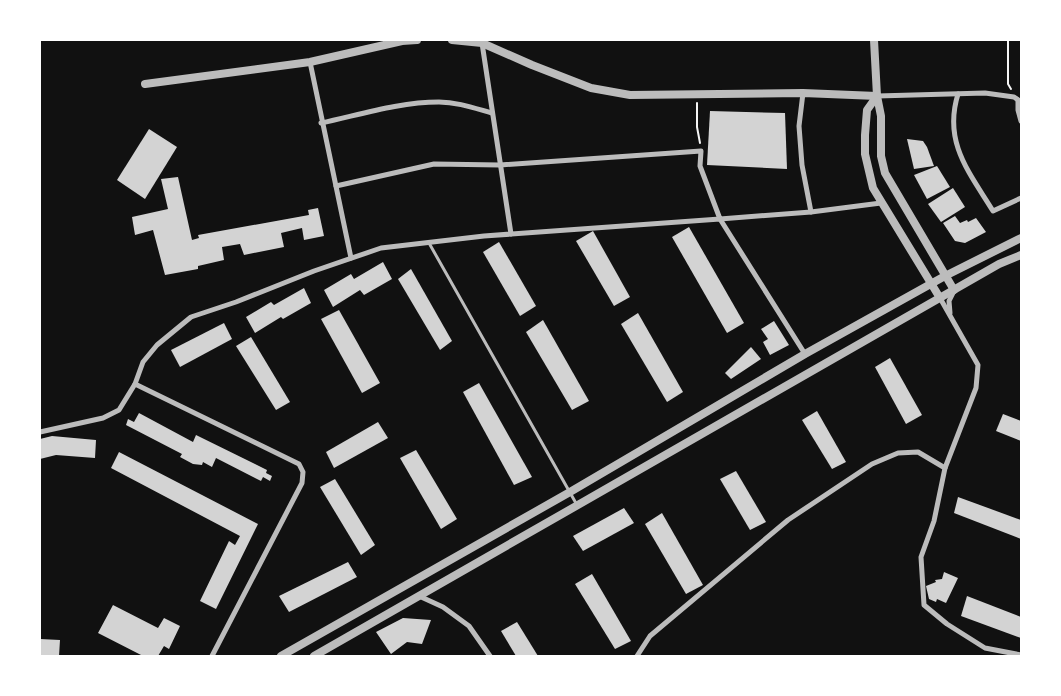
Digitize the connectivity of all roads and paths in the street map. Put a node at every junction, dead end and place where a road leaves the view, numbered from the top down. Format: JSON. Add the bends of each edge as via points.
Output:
{"nodes":[{"id":1,"x":417,"y":40,"type":"edge"},
{"id":2,"x":452,"y":40,"type":"edge"},
{"id":3,"x":874,"y":40,"type":"edge"},
{"id":4,"x":1008,"y":40,"type":"edge"},
{"id":5,"x":482,"y":42,"type":"edge"},
{"id":6,"x":310,"y":62,"type":"junction"},
{"id":7,"x":145,"y":84,"type":"dead end"},
{"id":8,"x":803,"y":93,"type":"junction"},
{"id":9,"x":958,"y":94,"type":"junction"},
{"id":10,"x":877,"y":96,"type":"junction"},
{"id":11,"x":1020,"y":101,"type":"edge"},
{"id":12,"x":697,"y":102,"type":"dead end"},
{"id":13,"x":492,"y":113,"type":"junction"},
{"id":14,"x":1021,"y":121,"type":"edge"},
{"id":15,"x":321,"y":123,"type":"junction"},
{"id":16,"x":701,"y":150,"type":"junction"},
{"id":17,"x":500,"y":165,"type":"junction"},
{"id":18,"x":336,"y":186,"type":"junction"},
{"id":19,"x":1021,"y":198,"type":"edge"},
{"id":20,"x":881,"y":203,"type":"junction"},
{"id":21,"x":811,"y":212,"type":"junction"},
{"id":22,"x":720,"y":219,"type":"junction"},
{"id":23,"x":511,"y":234,"type":"junction"},
{"id":24,"x":1021,"y":238,"type":"edge"},
{"id":25,"x":428,"y":242,"type":"junction"},
{"id":26,"x":1021,"y":255,"type":"edge"},
{"id":27,"x":351,"y":258,"type":"junction"},
{"id":28,"x":945,"y":276,"type":"junction"},
{"id":29,"x":931,"y":284,"type":"junction"},
{"id":30,"x":954,"y":290,"type":"junction"},
{"id":31,"x":940,"y":298,"type":"junction"},
{"id":32,"x":950,"y":316,"type":"junction"},
{"id":33,"x":805,"y":354,"type":"junction"},
{"id":34,"x":135,"y":384,"type":"junction"},
{"id":35,"x":40,"y":432,"type":"edge"},
{"id":36,"x":945,"y":468,"type":"junction"},
{"id":37,"x":570,"y":492,"type":"junction"},
{"id":38,"x":578,"y":505,"type":"junction"},
{"id":39,"x":419,"y":596,"type":"junction"},
{"id":40,"x":317,"y":655,"type":"edge"},
{"id":41,"x":1021,"y":655,"type":"edge"},
{"id":42,"x":212,"y":656,"type":"edge"},
{"id":43,"x":281,"y":656,"type":"edge"},
{"id":44,"x":490,"y":656,"type":"edge"},
{"id":45,"x":638,"y":656,"type":"edge"}],
"edges":[{"from":1,"to":6,"type":"street"},
{"from":2,"to":5,"type":"street"},
{"from":3,"to":10,"type":"street"},
{"from":4,"to":11,"type":"path","via":[[1008,84]]},
{"from":5,"to":8,"type":"street","via":[[532,66],[591,88],[630,95]]},
{"from":5,"to":13,"type":"street"},
{"from":6,"to":7,"type":"street"},
{"from":6,"to":15,"type":"street"},
{"from":8,"to":10,"type":"street"},
{"from":8,"to":21,"type":"street","via":[[798,126]]},
{"from":9,"to":10,"type":"street"},
{"from":9,"to":11,"type":"street","via":[[985,92]]},
{"from":9,"to":19,"type":"street","via":[[953,128],[963,164],[993,211]]},
{"from":10,"to":20,"type":"street","via":[[867,110],[864,154],[873,188]]},
{"from":10,"to":28,"type":"street","via":[[885,173]]},
{"from":11,"to":14,"type":"street"},
{"from":12,"to":16,"type":"path"},
{"from":13,"to":15,"type":"street","via":[[439,102],[407,105]]},
{"from":13,"to":17,"type":"street"},
{"from":15,"to":18,"type":"street"},
{"from":16,"to":17,"type":"street"},
{"from":16,"to":22,"type":"street","via":[[700,166]]},
{"from":17,"to":18,"type":"street","via":[[434,164]]},
{"from":17,"to":23,"type":"street"},
{"from":18,"to":27,"type":"street"},
{"from":20,"to":21,"type":"street"},
{"from":20,"to":29,"type":"street"},
{"from":21,"to":22,"type":"street"},
{"from":22,"to":23,"type":"street"},
{"from":22,"to":33,"type":"street"},
{"from":23,"to":25,"type":"street"},
{"from":24,"to":28,"type":"street"},
{"from":25,"to":27,"type":"street","via":[[381,248]]},
{"from":25,"to":37,"type":"lane"},
{"from":26,"to":30,"type":"street"},
{"from":27,"to":34,"type":"street","via":[[191,317],[157,345],[143,362]]},
{"from":28,"to":29,"type":"street"},
{"from":28,"to":30,"type":"street"},
{"from":29,"to":31,"type":"street"},
{"from":29,"to":33,"type":"street"},
{"from":30,"to":31,"type":"street"},
{"from":30,"to":32,"type":"street","via":[[949,302]]},
{"from":31,"to":32,"type":"street"},
{"from":31,"to":38,"type":"street"},
{"from":32,"to":36,"type":"street","via":[[978,365],[976,388]]},
{"from":33,"to":37,"type":"street"},
{"from":34,"to":35,"type":"street","via":[[119,410],[103,418]]},
{"from":34,"to":42,"type":"street","via":[[299,464],[303,472],[302,483]]},
{"from":36,"to":41,"type":"street","via":[[934,521],[921,557],[924,605],[947,624],[986,648]]},
{"from":36,"to":45,"type":"street","via":[[918,452],[898,453],[872,464],[788,520],[650,636]]},
{"from":37,"to":38,"type":"lane"},
{"from":37,"to":43,"type":"street"},
{"from":38,"to":39,"type":"street"},
{"from":39,"to":40,"type":"street"},
{"from":39,"to":44,"type":"street","via":[[469,626]]}]}
